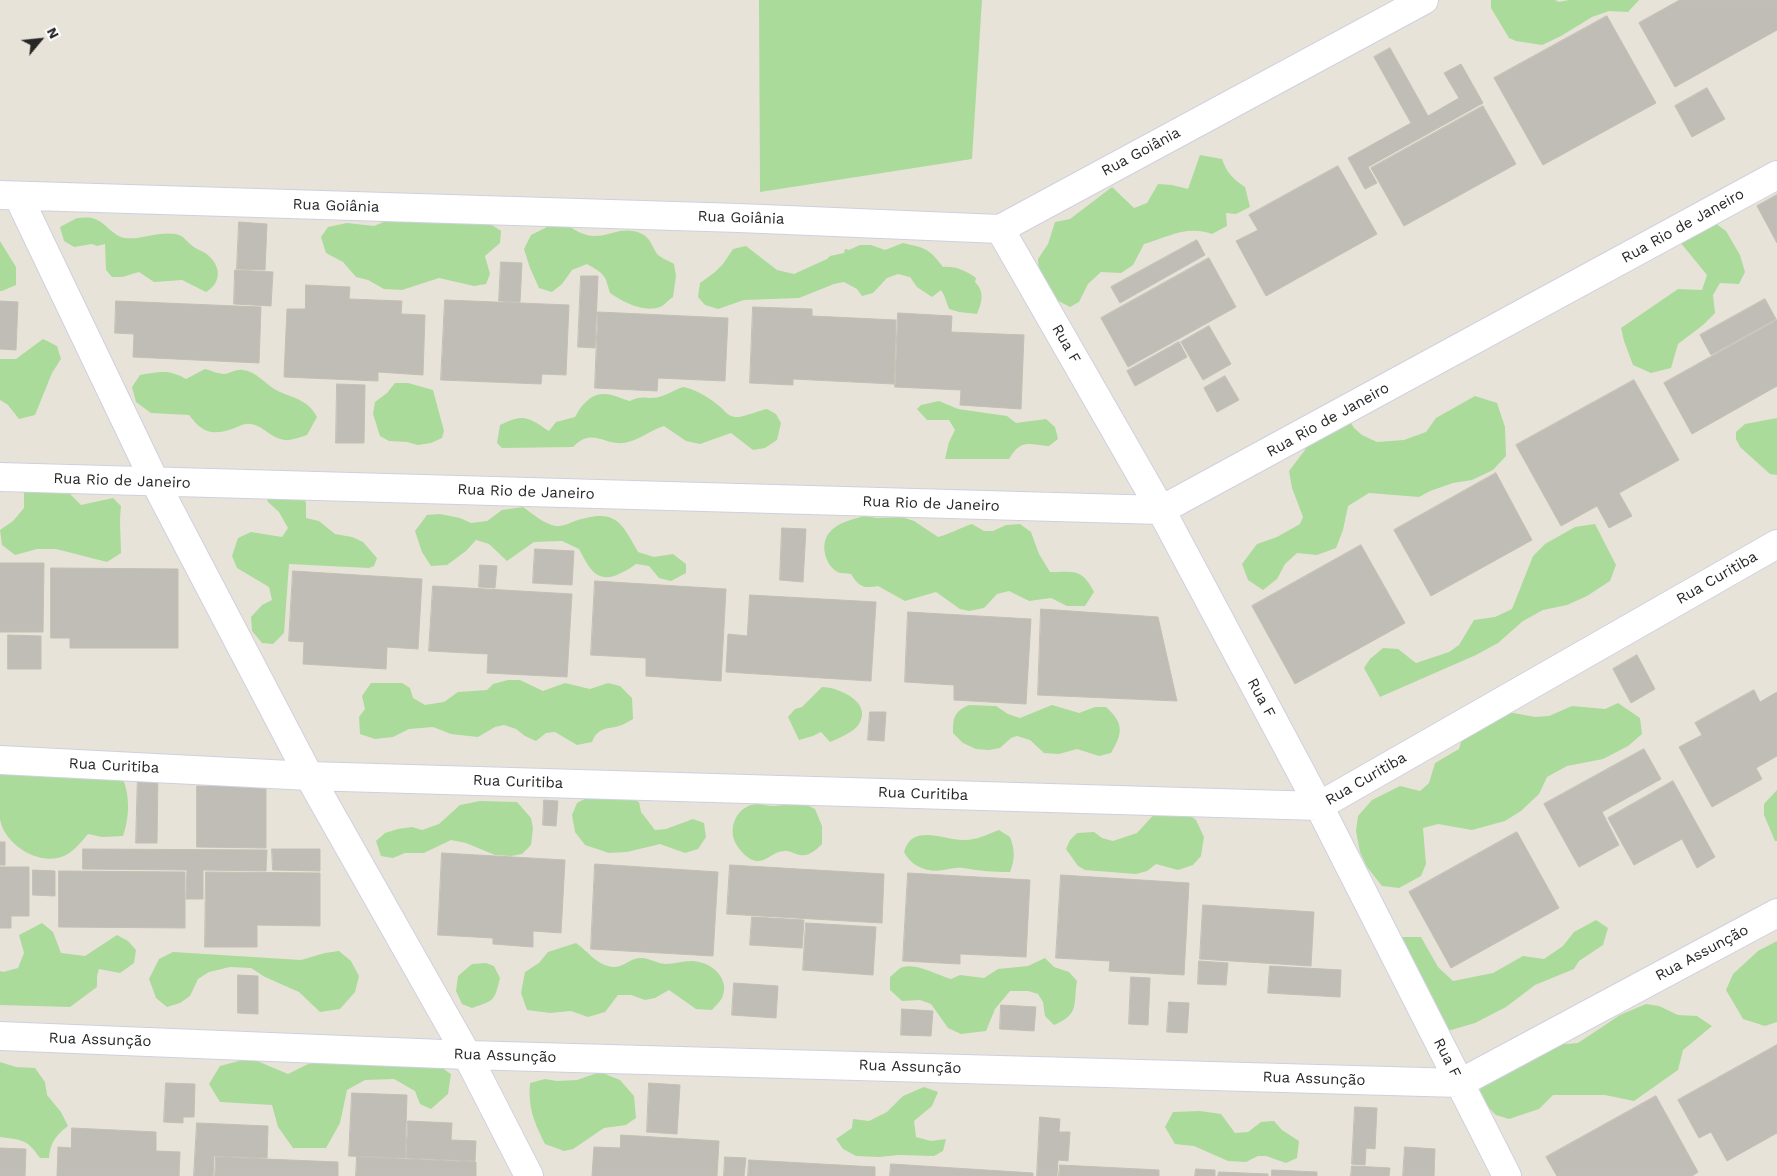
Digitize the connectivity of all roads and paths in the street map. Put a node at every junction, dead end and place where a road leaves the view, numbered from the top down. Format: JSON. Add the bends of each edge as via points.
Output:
{"nodes":[{"id":1,"x":1424,"y":0,"type":"edge"},
{"id":2,"x":1777,"y":175,"type":"edge"},
{"id":3,"x":9,"y":195,"type":"edge"},
{"id":4,"x":1000,"y":229,"type":"junction"},
{"id":5,"x":0,"y":477,"type":"edge"},
{"id":6,"x":155,"y":482,"type":"junction"},
{"id":7,"x":1162,"y":510,"type":"junction"},
{"id":8,"x":1777,"y":544,"type":"edge"},
{"id":9,"x":0,"y":760,"type":"edge"},
{"id":10,"x":309,"y":776,"type":"junction"},
{"id":11,"x":1318,"y":806,"type":"junction"},
{"id":12,"x":1777,"y":913,"type":"edge"},
{"id":13,"x":0,"y":1036,"type":"edge"},
{"id":14,"x":467,"y":1055,"type":"junction"},
{"id":15,"x":1460,"y":1083,"type":"junction"},
{"id":16,"x":529,"y":1176,"type":"edge"},
{"id":17,"x":1508,"y":1176,"type":"edge"}],
"edges":[{"from":1,"to":4,"type":"street","name":"Rua Goiânia"},
{"from":2,"to":7,"type":"street","name":"Rua Rio de Janeiro"},
{"from":3,"to":4,"type":"street","name":"Rua Goiânia"},
{"from":3,"to":6,"type":"street"},
{"from":4,"to":7,"type":"street","name":"Rua F"},
{"from":5,"to":6,"type":"street","name":"Rua Rio de Janeiro"},
{"from":6,"to":7,"type":"street","name":"Rua Rio de Janeiro"},
{"from":6,"to":10,"type":"street"},
{"from":7,"to":11,"type":"street","name":"Rua F"},
{"from":8,"to":11,"type":"street","name":"Rua Curitiba"},
{"from":9,"to":10,"type":"street","name":"Rua Curitiba"},
{"from":10,"to":11,"type":"street","name":"Rua Curitiba"},
{"from":10,"to":14,"type":"street"},
{"from":11,"to":15,"type":"street","name":"Rua F"},
{"from":12,"to":15,"type":"street","name":"Rua Assunção"},
{"from":13,"to":14,"type":"street","name":"Rua Assunção"},
{"from":14,"to":15,"type":"street","name":"Rua Assunção"},
{"from":14,"to":16,"type":"street"},
{"from":15,"to":17,"type":"street","name":"Rua F"}]}
